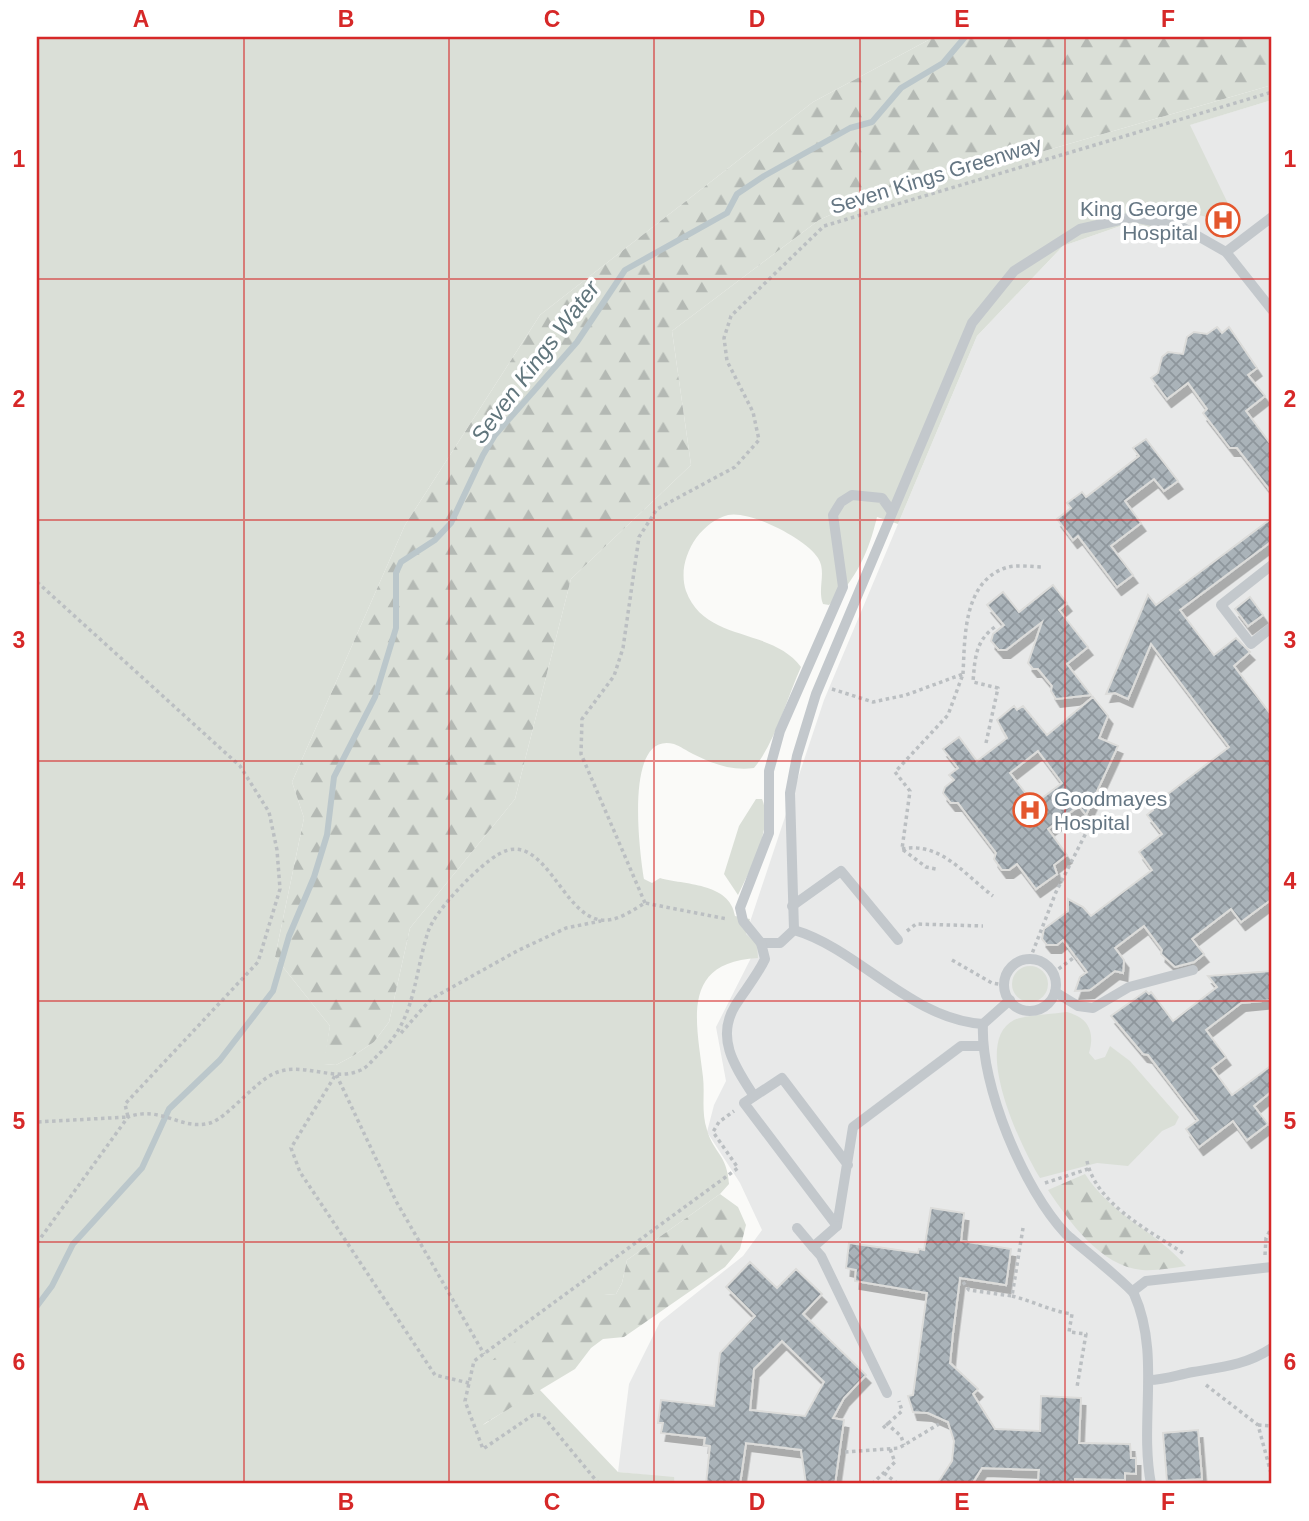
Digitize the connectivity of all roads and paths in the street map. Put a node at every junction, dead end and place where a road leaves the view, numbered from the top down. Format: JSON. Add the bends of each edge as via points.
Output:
{"nodes":[{"id":1,"x":1272,"y":92,"type":"edge"},
{"id":2,"x":1272,"y":217,"type":"edge"},
{"id":3,"x":1226,"y":252,"type":"junction"},
{"id":4,"x":1272,"y":310,"type":"edge"},
{"id":5,"x":892,"y":512,"type":"junction"},
{"id":6,"x":1272,"y":565,"type":"edge"},
{"id":7,"x":1043,"y":567,"type":"dead end"},
{"id":8,"x":37,"y":582,"type":"edge"},
{"id":9,"x":996,"y":626,"type":"dead end"},
{"id":10,"x":1272,"y":627,"type":"edge"},
{"id":11,"x":963,"y":674,"type":"junction"},
{"id":12,"x":820,"y":685,"type":"junction"},
{"id":13,"x":986,"y":743,"type":"dead end"},
{"id":14,"x":1092,"y":827,"type":"dead end"},
{"id":15,"x":902,"y":849,"type":"junction"},
{"id":16,"x":936,"y":869,"type":"dead end"},
{"id":17,"x":993,"y":895,"type":"dead end"},
{"id":18,"x":645,"y":903,"type":"junction"},
{"id":19,"x":792,"y":906,"type":"junction"},
{"id":20,"x":602,"y":921,"type":"junction"},
{"id":21,"x":743,"y":921,"type":"junction"},
{"id":22,"x":983,"y":926,"type":"dead end"},
{"id":23,"x":794,"y":930,"type":"junction"},
{"id":24,"x":898,"y":940,"type":"joint"},
{"id":25,"x":761,"y":943,"type":"junction"},
{"id":26,"x":1076,"y":956,"type":"dead end"},
{"id":27,"x":1030,"y":959,"type":"junction"},
{"id":28,"x":952,"y":960,"type":"dead end"},
{"id":29,"x":1193,"y":970,"type":"dead end"},
{"id":30,"x":1054,"y":973,"type":"junction"},
{"id":31,"x":1005,"y":985,"type":"junction"},
{"id":32,"x":1055,"y":992,"type":"junction"},
{"id":33,"x":1010,"y":1000,"type":"junction"},
{"id":34,"x":982,"y":1024,"type":"junction"},
{"id":35,"x":397,"y":1037,"type":"junction"},
{"id":36,"x":982,"y":1046,"type":"junction"},
{"id":37,"x":335,"y":1074,"type":"junction"},
{"id":38,"x":754,"y":1096,"type":"junction"},
{"id":39,"x":744,"y":1103,"type":"junction"},
{"id":40,"x":128,"y":1117,"type":"junction"},
{"id":41,"x":37,"y":1122,"type":"edge"},
{"id":42,"x":1087,"y":1161,"type":"dead end"},
{"id":43,"x":848,"y":1165,"type":"junction"},
{"id":44,"x":1088,"y":1169,"type":"junction"},
{"id":45,"x":1043,"y":1183,"type":"dead end"},
{"id":46,"x":836,"y":1226,"type":"junction"},
{"id":47,"x":1272,"y":1227,"type":"edge"},
{"id":48,"x":797,"y":1228,"type":"dead end"},
{"id":49,"x":1023,"y":1228,"type":"dead end"},
{"id":50,"x":37,"y":1243,"type":"edge"},
{"id":51,"x":813,"y":1247,"type":"junction"},
{"id":52,"x":1183,"y":1253,"type":"dead end"},
{"id":53,"x":1269,"y":1264,"type":"edge"},
{"id":54,"x":1245,"y":1270,"type":"junction"},
{"id":55,"x":963,"y":1282,"type":"dead end"},
{"id":56,"x":1247,"y":1282,"type":"dead end"},
{"id":57,"x":1132,"y":1291,"type":"junction"},
{"id":58,"x":1012,"y":1296,"type":"junction"},
{"id":59,"x":1272,"y":1348,"type":"edge"},
{"id":60,"x":484,"y":1354,"type":"junction"},
{"id":61,"x":1199,"y":1371,"type":"junction"},
{"id":62,"x":1149,"y":1380,"type":"junction"},
{"id":63,"x":469,"y":1384,"type":"junction"},
{"id":64,"x":1077,"y":1388,"type":"dead end"},
{"id":65,"x":893,"y":1394,"type":"joint"},
{"id":66,"x":939,"y":1424,"type":"dead end"},
{"id":67,"x":1258,"y":1424,"type":"junction"},
{"id":68,"x":1272,"y":1426,"type":"edge"},
{"id":69,"x":904,"y":1445,"type":"junction"},
{"id":70,"x":890,"y":1448,"type":"junction"},
{"id":71,"x":845,"y":1452,"type":"dead end"},
{"id":72,"x":884,"y":1473,"type":"junction"},
{"id":73,"x":1272,"y":1477,"type":"edge"},
{"id":74,"x":599,"y":1484,"type":"edge"},
{"id":75,"x":872,"y":1484,"type":"edge"},
{"id":76,"x":898,"y":1484,"type":"edge"},
{"id":77,"x":1151,"y":1484,"type":"edge"}],
"edges":[{"from":1,"to":18,"type":"path","name":"Seven Kings Greenway","via":[[824,226],[731,316],[724,338],[727,361],[753,412],[759,440],[735,467],[657,509],[639,537],[623,648],[614,676],[582,719],[582,754]]},
{"from":2,"to":3,"type":"lane"},
{"from":3,"to":4,"type":"lane"},
{"from":3,"to":5,"type":"lane","via":[[1182,227],[1133,217],[1080,229],[1014,271],[972,323]]},
{"from":5,"to":12,"type":"lane"},
{"from":5,"to":21,"type":"lane","via":[[882,498],[852,495],[833,515],[843,587],[780,730],[769,771],[769,832],[740,908]]},
{"from":6,"to":10,"type":"lane","via":[[1221,605],[1251,643]]},
{"from":7,"to":11,"type":"path","via":[[1007,567],[979,587],[970,603]]},
{"from":8,"to":40,"type":"path","via":[[240,766],[269,812],[277,850],[280,889],[258,962],[133,1094],[125,1104]]},
{"from":9,"to":13,"type":"path","via":[[984,634],[976,650],[973,682],[998,688]]},
{"from":11,"to":12,"type":"path","via":[[873,702]]},
{"from":11,"to":15,"type":"path","via":[[948,715],[895,772],[910,792]]},
{"from":12,"to":19,"type":"lane","via":[[790,793]]},
{"from":14,"to":27,"type":"path","via":[[1056,892]]},
{"from":15,"to":16,"type":"path"},
{"from":15,"to":17,"type":"path","via":[[938,851]]},
{"from":18,"to":20,"type":"path","via":[[621,917]]},
{"from":18,"to":21,"type":"path"},
{"from":19,"to":23,"type":"lane"},
{"from":19,"to":24,"type":"lane","via":[[841,871]]},
{"from":20,"to":35,"type":"path","via":[[566,928],[431,999]]},
{"from":20,"to":35,"type":"path","via":[[582,913],[536,856],[517,850],[500,853],[441,909],[429,929],[414,1000]]},
{"from":21,"to":25,"type":"lane"},
{"from":22,"to":24,"type":"path","via":[[916,924]]},
{"from":23,"to":25,"type":"lane","via":[[780,943]]},
{"from":23,"to":34,"type":"lane","via":[[812,935],[888,987],[963,1023]]},
{"from":25,"to":38,"type":"lane","via":[[765,959],[734,1007],[725,1031],[733,1064]]},
{"from":26,"to":30,"type":"path"},
{"from":27,"to":30,"type":"lane","via":[[1044,962]]},
{"from":27,"to":31,"type":"lane","via":[[1009,970]]},
{"from":28,"to":31,"type":"path","via":[[992,983]]},
{"from":29,"to":32,"type":"lane","via":[[1129,987],[1093,1009]]},
{"from":30,"to":32,"type":"lane"},
{"from":31,"to":33,"type":"lane"},
{"from":32,"to":33,"type":"lane","via":[[1046,1005],[1031,1010]]},
{"from":33,"to":34,"type":"lane"},
{"from":34,"to":36,"type":"lane"},
{"from":35,"to":37,"type":"path","via":[[362,1070]]},
{"from":36,"to":43,"type":"lane","via":[[961,1046],[853,1127]]},
{"from":36,"to":57,"type":"lane","via":[[1003,1123],[1033,1186],[1064,1231]]},
{"from":37,"to":40,"type":"path","via":[[303,1068],[274,1073],[211,1123],[181,1122],[145,1111]]},
{"from":37,"to":60,"type":"path","via":[[396,1201]]},
{"from":37,"to":63,"type":"path","via":[[291,1149],[300,1172],[435,1375]]},
{"from":38,"to":39,"type":"lane"},
{"from":38,"to":43,"type":"lane","via":[[782,1077]]},
{"from":39,"to":46,"type":"lane"},
{"from":39,"to":60,"type":"path","via":[[713,1132],[738,1168]]},
{"from":40,"to":41,"type":"path"},
{"from":40,"to":50,"type":"path"},
{"from":42,"to":44,"type":"path"},
{"from":43,"to":46,"type":"lane"},
{"from":44,"to":45,"type":"path"},
{"from":44,"to":52,"type":"path","via":[[1100,1190],[1124,1212]]},
{"from":46,"to":51,"type":"lane"},
{"from":47,"to":53,"type":"path","via":[[1266,1238]]},
{"from":48,"to":51,"type":"lane"},
{"from":49,"to":58,"type":"path"},
{"from":51,"to":65,"type":"lane"},
{"from":53,"to":54,"type":"lane"},
{"from":54,"to":56,"type":"lane"},
{"from":54,"to":57,"type":"lane","via":[[1146,1281]]},
{"from":55,"to":58,"type":"path","via":[[969,1290]]},
{"from":57,"to":62,"type":"lane","via":[[1146,1336]]},
{"from":58,"to":64,"type":"path","via":[[1072,1314],[1069,1332],[1086,1334]]},
{"from":59,"to":61,"type":"lane","via":[[1229,1368]]},
{"from":60,"to":63,"type":"path","via":[[474,1361]]},
{"from":61,"to":62,"type":"lane"},
{"from":61,"to":67,"type":"path","via":[[1201,1382]]},
{"from":62,"to":77,"type":"lane"},
{"from":63,"to":74,"type":"path","via":[[465,1401],[483,1449],[533,1415],[542,1415]]},
{"from":65,"to":69,"type":"path","via":[[902,1411],[884,1426],[901,1436]]},
{"from":66,"to":69,"type":"path"},
{"from":67,"to":68,"type":"path"},
{"from":67,"to":73,"type":"path"},
{"from":69,"to":70,"type":"path"},
{"from":70,"to":71,"type":"path"},
{"from":70,"to":72,"type":"path","via":[[895,1462]]},
{"from":72,"to":75,"type":"path"},
{"from":72,"to":76,"type":"path"}]}
